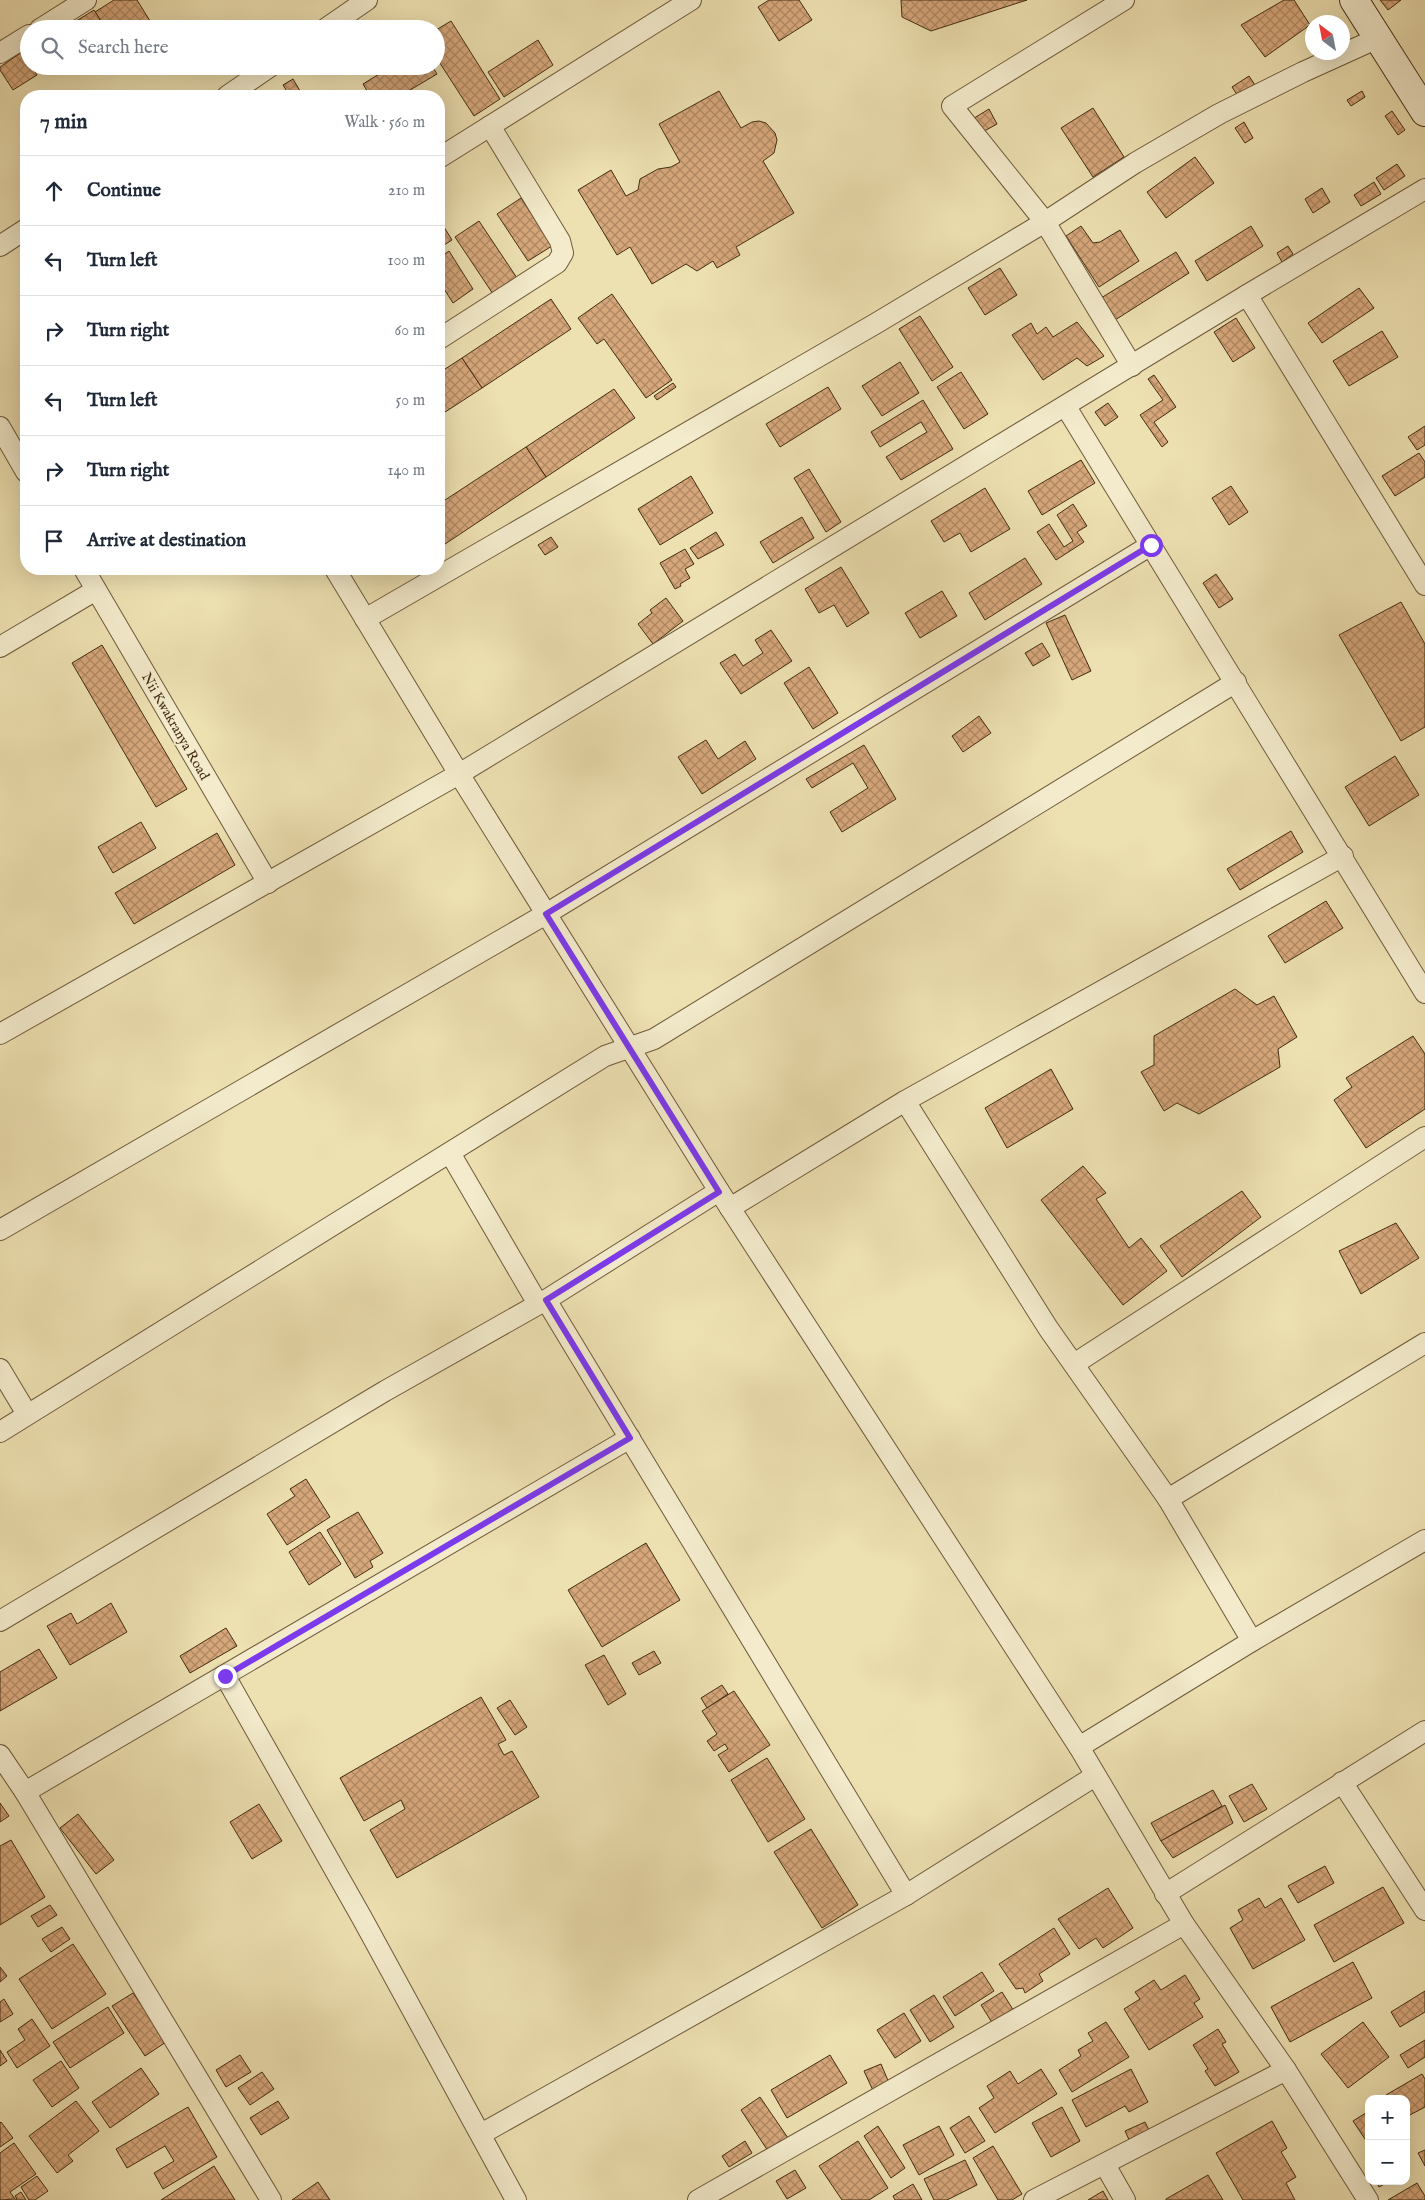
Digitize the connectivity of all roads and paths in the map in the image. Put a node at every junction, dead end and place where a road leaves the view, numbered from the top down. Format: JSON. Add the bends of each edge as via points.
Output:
{"nodes":[{"id":1,"x":86,"y":0,"type":"edge"},
{"id":2,"x":367,"y":0,"type":"edge"},
{"id":3,"x":691,"y":0,"type":"edge"},
{"id":4,"x":1124,"y":0,"type":"edge"},
{"id":5,"x":1354,"y":0,"type":"edge"},
{"id":6,"x":54,"y":20,"type":"edge"},
{"id":7,"x":338,"y":20,"type":"edge"},
{"id":8,"x":1378,"y":38,"type":"junction"},
{"id":9,"x":20,"y":41,"type":"edge"},
{"id":10,"x":0,"y":53,"type":"edge"},
{"id":11,"x":258,"y":75,"type":"edge"},
{"id":12,"x":236,"y":90,"type":"edge"},
{"id":13,"x":1425,"y":112,"type":"edge"},
{"id":14,"x":490,"y":126,"type":"junction"},
{"id":15,"x":445,"y":154,"type":"edge"},
{"id":16,"x":1425,"y":189,"type":"edge"},
{"id":17,"x":1045,"y":222,"type":"junction"},
{"id":18,"x":20,"y":233,"type":"edge"},
{"id":19,"x":0,"y":246,"type":"edge"},
{"id":20,"x":1247,"y":294,"type":"junction"},
{"id":21,"x":445,"y":335,"type":"edge"},
{"id":22,"x":1132,"y":366,"type":"junction"},
{"id":23,"x":1066,"y":406,"type":"junction"},
{"id":24,"x":1,"y":431,"type":"edge"},
{"id":25,"x":20,"y":462,"type":"edge"},
{"id":26,"x":1151,"y":545,"type":"junction"},
{"id":27,"x":445,"y":573,"type":"edge"},
{"id":28,"x":87,"y":575,"type":"edge"},
{"id":29,"x":339,"y":575,"type":"edge"},
{"id":30,"x":441,"y":575,"type":"edge"},
{"id":31,"x":1425,"y":585,"type":"edge"},
{"id":32,"x":96,"y":590,"type":"junction"},
{"id":33,"x":365,"y":619,"type":"junction"},
{"id":34,"x":0,"y":647,"type":"edge"},
{"id":35,"x":1236,"y":682,"type":"junction"},
{"id":36,"x":459,"y":774,"type":"junction"},
{"id":37,"x":1342,"y":856,"type":"junction"},
{"id":38,"x":268,"y":883,"type":"junction"},
{"id":39,"x":546,"y":914,"type":"junction"},
{"id":40,"x":1425,"y":993,"type":"edge"},
{"id":41,"x":0,"y":1034,"type":"edge"},
{"id":42,"x":629,"y":1046,"type":"junction"},
{"id":43,"x":906,"y":1101,"type":"junction"},
{"id":44,"x":1425,"y":1137,"type":"edge"},
{"id":45,"x":450,"y":1153,"type":"junction"},
{"id":46,"x":724,"y":1200,"type":"junction"},
{"id":47,"x":0,"y":1230,"type":"edge"},
{"id":48,"x":542,"y":1302,"type":"junction"},
{"id":49,"x":1425,"y":1343,"type":"edge"},
{"id":50,"x":1074,"y":1364,"type":"junction"},
{"id":51,"x":0,"y":1369,"type":"edge"},
{"id":52,"x":27,"y":1414,"type":"junction"},
{"id":53,"x":0,"y":1432,"type":"edge"},
{"id":54,"x":630,"y":1438,"type":"junction"},
{"id":55,"x":1168,"y":1499,"type":"junction"},
{"id":56,"x":1425,"y":1540,"type":"edge"},
{"id":57,"x":0,"y":1621,"type":"edge"},
{"id":58,"x":1252,"y":1641,"type":"junction"},
{"id":59,"x":225,"y":1676,"type":"junction"},
{"id":60,"x":1425,"y":1731,"type":"edge"},
{"id":61,"x":1079,"y":1747,"type":"junction"},
{"id":62,"x":0,"y":1755,"type":"edge"},
{"id":63,"x":1095,"y":1776,"type":"junction"},
{"id":64,"x":1342,"y":1782,"type":"junction"},
{"id":65,"x":25,"y":1792,"type":"junction"},
{"id":66,"x":1165,"y":1894,"type":"junction"},
{"id":67,"x":906,"y":1895,"type":"junction"},
{"id":68,"x":1425,"y":1910,"type":"edge"},
{"id":69,"x":1184,"y":1924,"type":"junction"},
{"id":70,"x":1286,"y":2070,"type":"junction"},
{"id":71,"x":481,"y":2134,"type":"junction"},
{"id":72,"x":1105,"y":2165,"type":"junction"},
{"id":73,"x":270,"y":2200,"type":"edge"},
{"id":74,"x":516,"y":2200,"type":"edge"},
{"id":75,"x":698,"y":2200,"type":"edge"},
{"id":76,"x":1034,"y":2200,"type":"edge"},
{"id":77,"x":1125,"y":2200,"type":"edge"},
{"id":78,"x":1368,"y":2200,"type":"edge"}],
"edges":[{"from":1,"to":6,"type":"street"},
{"from":2,"to":7,"type":"street"},
{"from":3,"to":14,"type":"street"},
{"from":4,"to":17,"type":"street","via":[[952,106]]},
{"from":5,"to":8,"type":"street"},
{"from":8,"to":13,"type":"street"},
{"from":8,"to":17,"type":"street","via":[[1219,114],[1135,163]]},
{"from":9,"to":10,"type":"street"},
{"from":11,"to":12,"type":"street"},
{"from":14,"to":15,"type":"street"},
{"from":14,"to":21,"type":"street","via":[[560,240],[563,253],[557,263]]},
{"from":16,"to":20,"type":"street"},
{"from":17,"to":22,"type":"street"},
{"from":17,"to":27,"type":"street"},
{"from":18,"to":19,"type":"street"},
{"from":20,"to":22,"type":"street"},
{"from":20,"to":31,"type":"street"},
{"from":22,"to":23,"type":"street"},
{"from":23,"to":26,"type":"street"},
{"from":23,"to":36,"type":"street"},
{"from":24,"to":25,"type":"street"},
{"from":26,"to":35,"type":"street"},
{"from":26,"to":39,"type":"street"},
{"from":28,"to":32,"type":"street","name":"Nii Kwakranya Road"},
{"from":29,"to":33,"type":"street"},
{"from":30,"to":33,"type":"street"},
{"from":32,"to":34,"type":"street"},
{"from":32,"to":38,"type":"street","name":"Nii Kwakranya Road"},
{"from":33,"to":36,"type":"street"},
{"from":35,"to":37,"type":"street"},
{"from":35,"to":42,"type":"street","via":[[654,1039]]},
{"from":36,"to":38,"type":"street"},
{"from":36,"to":39,"type":"street"},
{"from":37,"to":40,"type":"street"},
{"from":37,"to":43,"type":"street"},
{"from":38,"to":41,"type":"street"},
{"from":39,"to":42,"type":"street"},
{"from":39,"to":47,"type":"street"},
{"from":42,"to":45,"type":"street","via":[[605,1056]]},
{"from":42,"to":46,"type":"street"},
{"from":43,"to":46,"type":"street"},
{"from":43,"to":50,"type":"street","via":[[1030,1300]]},
{"from":44,"to":50,"type":"street"},
{"from":45,"to":48,"type":"street"},
{"from":45,"to":52,"type":"street"},
{"from":46,"to":48,"type":"street"},
{"from":46,"to":61,"type":"street"},
{"from":48,"to":54,"type":"street"},
{"from":48,"to":57,"type":"street","via":[[377,1396]]},
{"from":49,"to":55,"type":"street"},
{"from":50,"to":55,"type":"street"},
{"from":51,"to":52,"type":"street"},
{"from":52,"to":53,"type":"street"},
{"from":54,"to":59,"type":"street"},
{"from":54,"to":67,"type":"street"},
{"from":55,"to":58,"type":"street"},
{"from":56,"to":58,"type":"street"},
{"from":58,"to":61,"type":"street"},
{"from":59,"to":65,"type":"street"},
{"from":59,"to":71,"type":"street"},
{"from":60,"to":64,"type":"street"},
{"from":61,"to":63,"type":"street"},
{"from":62,"to":65,"type":"street"},
{"from":63,"to":66,"type":"street"},
{"from":63,"to":67,"type":"street"},
{"from":64,"to":66,"type":"street"},
{"from":64,"to":68,"type":"street"},
{"from":65,"to":73,"type":"street"},
{"from":66,"to":69,"type":"street"},
{"from":67,"to":71,"type":"street"},
{"from":69,"to":70,"type":"street"},
{"from":69,"to":75,"type":"street"},
{"from":70,"to":72,"type":"street"},
{"from":70,"to":78,"type":"street"},
{"from":71,"to":74,"type":"street"},
{"from":72,"to":76,"type":"street"},
{"from":72,"to":77,"type":"street"}]}
